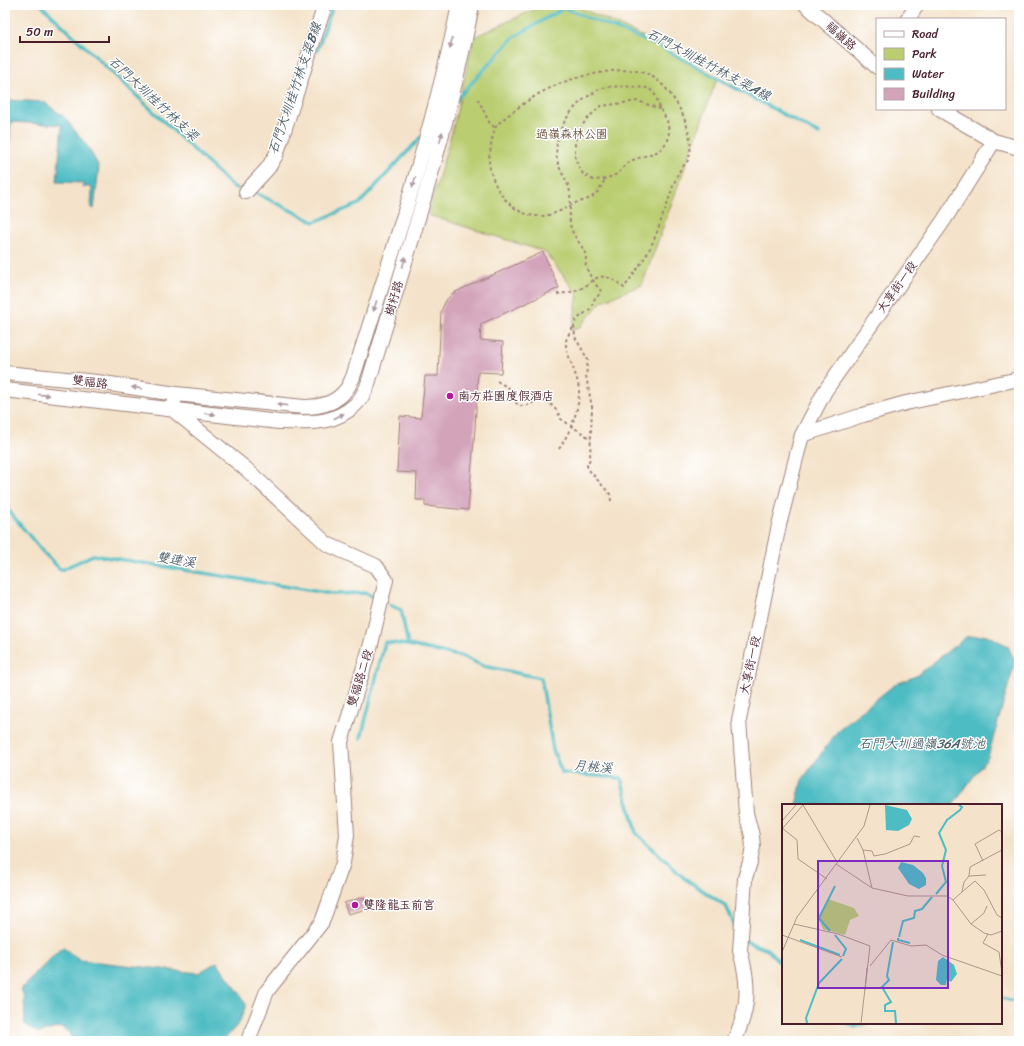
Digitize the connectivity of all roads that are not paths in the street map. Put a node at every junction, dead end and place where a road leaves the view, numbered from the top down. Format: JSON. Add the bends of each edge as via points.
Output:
{"nodes":[{"id":1,"x":325,"y":5,"type":"edge"},
{"id":2,"x":458,"y":5,"type":"edge"},
{"id":3,"x":472,"y":5,"type":"edge"},
{"id":4,"x":806,"y":5,"type":"edge"},
{"id":5,"x":918,"y":5,"type":"edge"},
{"id":6,"x":909,"y":18,"type":"edge"},
{"id":7,"x":876,"y":65,"type":"edge"},
{"id":8,"x":941,"y":110,"type":"edge"},
{"id":9,"x":994,"y":141,"type":"junction"},
{"id":10,"x":1018,"y":146,"type":"edge"},
{"id":11,"x":246,"y":192,"type":"dead end"},
{"id":12,"x":5,"y":373,"type":"edge"},
{"id":13,"x":1019,"y":379,"type":"edge"},
{"id":14,"x":5,"y":390,"type":"edge"},
{"id":15,"x":176,"y":394,"type":"junction"},
{"id":16,"x":172,"y":409,"type":"junction"},
{"id":17,"x":802,"y":435,"type":"junction"},
{"id":18,"x":248,"y":1041,"type":"edge"},
{"id":19,"x":734,"y":1041,"type":"edge"}],
"edges":[{"from":1,"to":11,"type":"street","via":[[276,155]]},
{"from":2,"to":15,"type":"street","name":"樹籽路","one_way":true,"via":[[448,58],[422,158],[353,377],[345,392],[318,407]]},
{"from":16,"to":3,"type":"street","name":"樹籽路","one_way":true,"via":[[278,422],[314,422],[327,421],[339,416],[356,404],[367,387],[437,156]]},
{"from":4,"to":7,"type":"street","name":"福嶺路"},
{"from":5,"to":6,"type":"street"},
{"from":8,"to":9,"type":"street"},
{"from":9,"to":10,"type":"street"},
{"from":9,"to":17,"type":"street","name":"大享街一段","via":[[944,220],[825,391]]},
{"from":15,"to":12,"type":"street","name":"雙福路","one_way":true,"via":[[97,382]]},
{"from":13,"to":17,"type":"street","via":[[906,403]]},
{"from":14,"to":16,"type":"street","name":"樹籽路","one_way":true},
{"from":15,"to":16,"type":"street"},
{"from":16,"to":18,"type":"street","name":"雙福路二段","via":[[246,470],[327,544],[376,566],[386,580],[370,644],[340,742],[347,835],[343,863],[322,922],[267,991]]},
{"from":17,"to":19,"type":"street","name":"大享街一段","via":[[779,526],[739,720],[746,813],[753,847],[745,878],[740,951],[747,1003]]}]}
